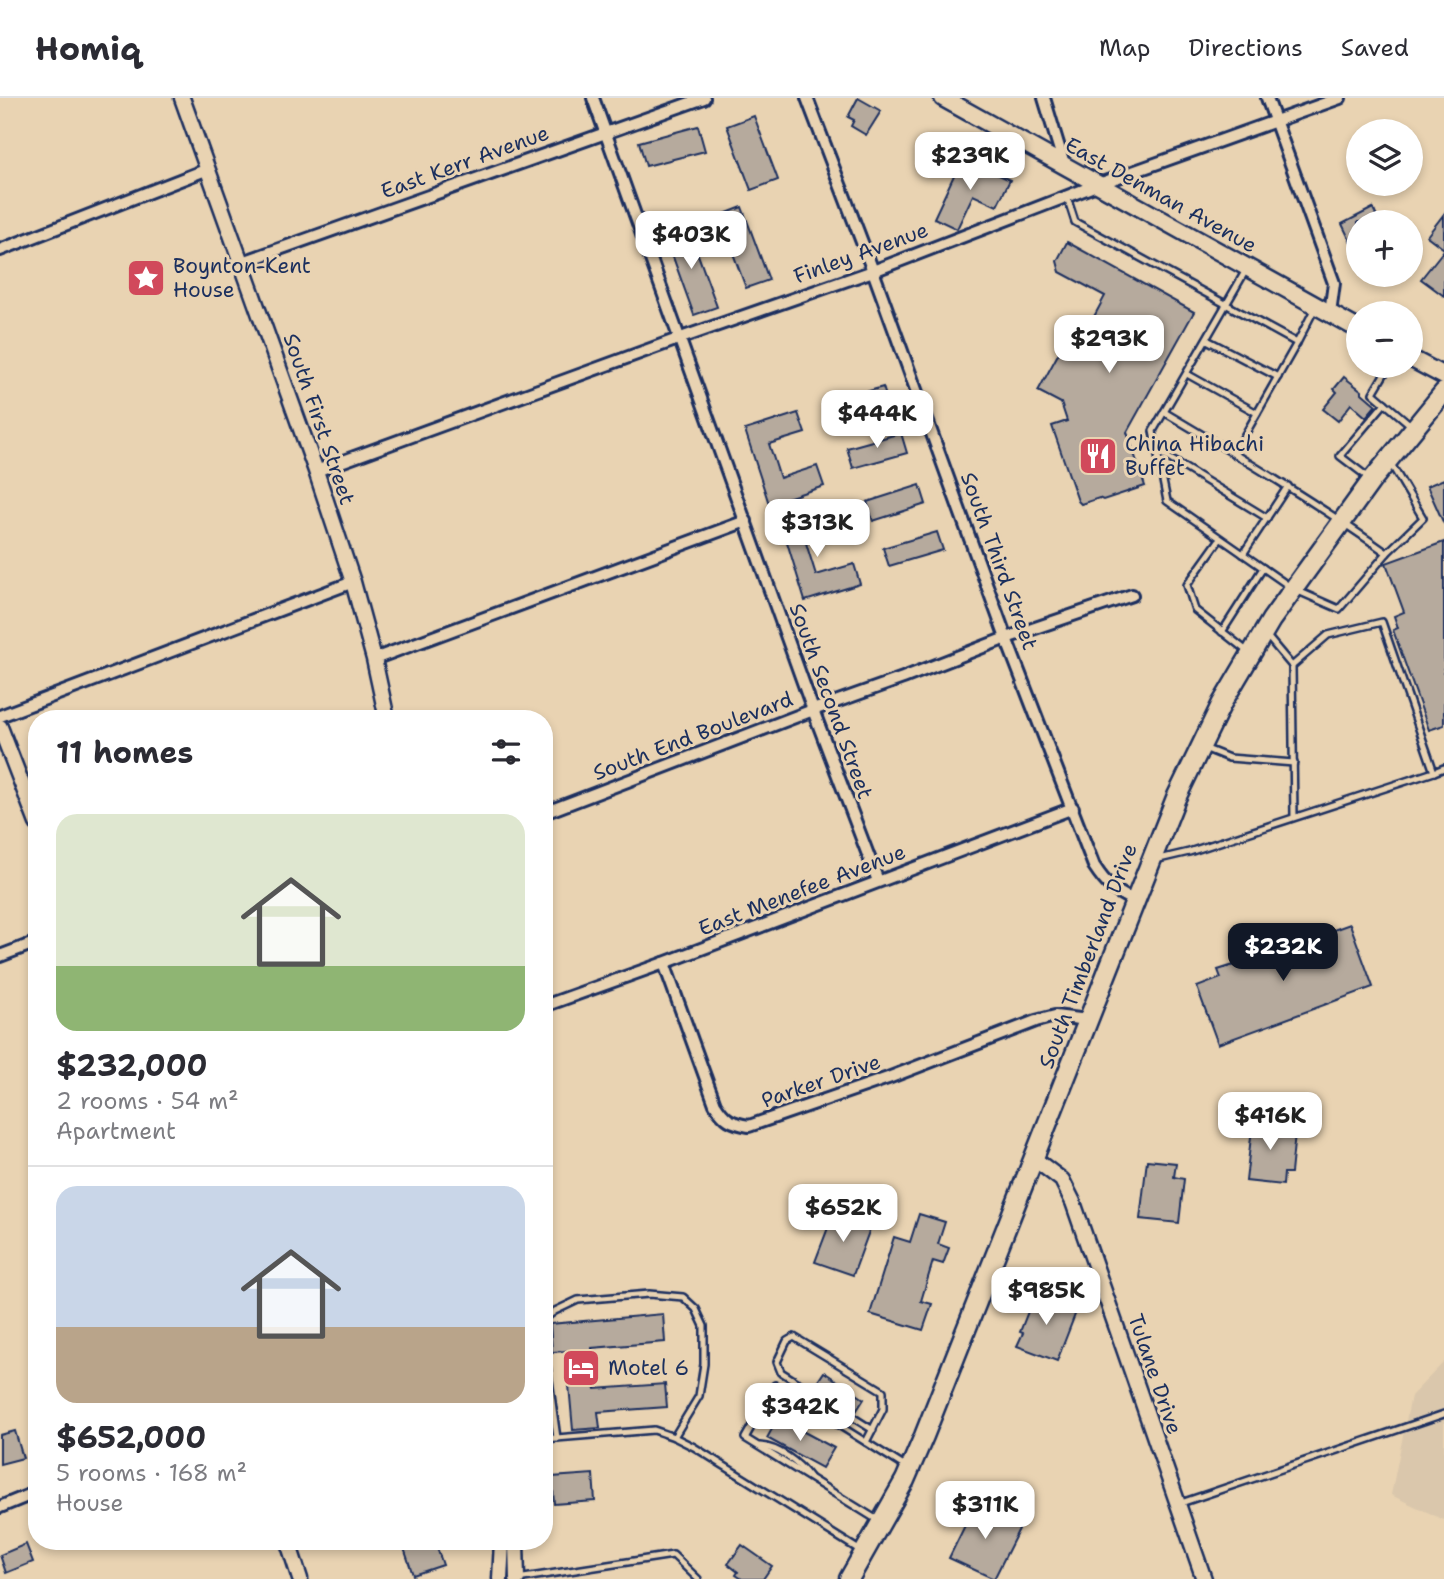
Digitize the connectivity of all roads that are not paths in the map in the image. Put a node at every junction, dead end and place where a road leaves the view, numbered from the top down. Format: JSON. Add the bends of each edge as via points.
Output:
{"nodes":[{"id":1,"x":182,"y":98,"type":"edge"},
{"id":2,"x":593,"y":98,"type":"edge"},
{"id":3,"x":704,"y":98,"type":"edge"},
{"id":4,"x":807,"y":98,"type":"edge"},
{"id":5,"x":943,"y":98,"type":"edge"},
{"id":6,"x":1044,"y":98,"type":"edge"},
{"id":7,"x":1267,"y":98,"type":"edge"},
{"id":8,"x":1340,"y":98,"type":"edge"},
{"id":9,"x":1276,"y":121,"type":"junction"},
{"id":10,"x":605,"y":132,"type":"junction"},
{"id":11,"x":1063,"y":164,"type":"junction"},
{"id":12,"x":208,"y":170,"type":"junction"},
{"id":13,"x":1099,"y":184,"type":"junction"},
{"id":14,"x":1067,"y":197,"type":"junction"},
{"id":15,"x":0,"y":250,"type":"edge"},
{"id":16,"x":240,"y":263,"type":"junction"},
{"id":17,"x":1247,"y":267,"type":"junction"},
{"id":18,"x":873,"y":271,"type":"junction"},
{"id":19,"x":1227,"y":305,"type":"junction"},
{"id":20,"x":1323,"y":309,"type":"junction"},
{"id":21,"x":1346,"y":321,"type":"edge"},
{"id":22,"x":678,"y":339,"type":"junction"},
{"id":23,"x":1207,"y":340,"type":"junction"},
{"id":24,"x":1297,"y":343,"type":"junction"},
{"id":25,"x":1423,"y":365,"type":"edge"},
{"id":26,"x":1187,"y":374,"type":"junction"},
{"id":27,"x":1444,"y":376,"type":"edge"},
{"id":28,"x":1278,"y":377,"type":"junction"},
{"id":29,"x":1382,"y":378,"type":"edge"},
{"id":30,"x":1444,"y":392,"type":"edge"},
{"id":31,"x":1385,"y":403,"type":"junction"},
{"id":32,"x":1164,"y":412,"type":"junction"},
{"id":33,"x":1257,"y":413,"type":"junction"},
{"id":34,"x":1415,"y":428,"type":"junction"},
{"id":35,"x":1157,"y":451,"type":"junction"},
{"id":36,"x":1234,"y":454,"type":"junction"},
{"id":37,"x":1389,"y":459,"type":"junction"},
{"id":38,"x":316,"y":471,"type":"junction"},
{"id":39,"x":1372,"y":480,"type":"junction"},
{"id":40,"x":1288,"y":486,"type":"junction"},
{"id":41,"x":1267,"y":518,"type":"junction"},
{"id":42,"x":746,"y":521,"type":"junction"},
{"id":43,"x":1342,"y":521,"type":"junction"},
{"id":44,"x":1220,"y":538,"type":"junction"},
{"id":45,"x":1387,"y":553,"type":"junction"},
{"id":46,"x":1243,"y":554,"type":"junction"},
{"id":47,"x":1264,"y":569,"type":"junction"},
{"id":48,"x":353,"y":582,"type":"junction"},
{"id":49,"x":1293,"y":589,"type":"junction"},
{"id":50,"x":1132,"y":595,"type":"dead end"},
{"id":51,"x":1222,"y":632,"type":"junction"},
{"id":52,"x":1264,"y":632,"type":"junction"},
{"id":53,"x":1006,"y":638,"type":"junction"},
{"id":54,"x":1251,"y":654,"type":"junction"},
{"id":55,"x":374,"y":659,"type":"junction"},
{"id":56,"x":1292,"y":666,"type":"junction"},
{"id":57,"x":385,"y":710,"type":"edge"},
{"id":58,"x":813,"y":710,"type":"junction"},
{"id":59,"x":0,"y":716,"type":"edge"},
{"id":60,"x":0,"y":727,"type":"edge"},
{"id":61,"x":1201,"y":746,"type":"junction"},
{"id":62,"x":1294,"y":763,"type":"junction"},
{"id":63,"x":1444,"y":768,"type":"edge"},
{"id":64,"x":1434,"y":772,"type":"junction"},
{"id":65,"x":28,"y":800,"type":"edge"},
{"id":66,"x":1073,"y":808,"type":"junction"},
{"id":67,"x":553,"y":810,"type":"edge"},
{"id":68,"x":1294,"y":817,"type":"junction"},
{"id":69,"x":1150,"y":862,"type":"junction"},
{"id":70,"x":878,"y":881,"type":"junction"},
{"id":71,"x":1134,"y":901,"type":"junction"},
{"id":72,"x":28,"y":945,"type":"edge"},
{"id":73,"x":0,"y":956,"type":"edge"},
{"id":74,"x":664,"y":963,"type":"junction"},
{"id":75,"x":553,"y":1003,"type":"edge"},
{"id":76,"x":1088,"y":1020,"type":"junction"},
{"id":77,"x":1033,"y":1157,"type":"junction"},
{"id":78,"x":553,"y":1312,"type":"edge"},
{"id":79,"x":553,"y":1409,"type":"edge"},
{"id":80,"x":1444,"y":1414,"type":"edge"},
{"id":81,"x":873,"y":1430,"type":"junction"},
{"id":82,"x":674,"y":1437,"type":"junction"},
{"id":83,"x":553,"y":1438,"type":"edge"},
{"id":84,"x":557,"y":1438,"type":"junction"},
{"id":85,"x":866,"y":1442,"type":"junction"},
{"id":86,"x":909,"y":1470,"type":"junction"},
{"id":87,"x":28,"y":1496,"type":"edge"},
{"id":88,"x":1178,"y":1504,"type":"junction"},
{"id":89,"x":0,"y":1507,"type":"edge"},
{"id":90,"x":882,"y":1522,"type":"junction"},
{"id":91,"x":291,"y":1550,"type":"edge"},
{"id":92,"x":501,"y":1550,"type":"edge"},
{"id":93,"x":516,"y":1550,"type":"edge"},
{"id":94,"x":865,"y":1553,"type":"junction"},
{"id":95,"x":300,"y":1579,"type":"edge"},
{"id":96,"x":499,"y":1579,"type":"edge"},
{"id":97,"x":517,"y":1579,"type":"edge"},
{"id":98,"x":698,"y":1579,"type":"edge"},
{"id":99,"x":849,"y":1579,"type":"edge"},
{"id":100,"x":1204,"y":1579,"type":"edge"}],
"edges":[{"from":1,"to":12,"type":"street","name":"South First Street"},
{"from":2,"to":10,"type":"street","name":"South Second Street"},
{"from":3,"to":10,"type":"street","name":"East Kerr Avenue"},
{"from":4,"to":18,"type":"street","name":"South Third Street"},
{"from":5,"to":11,"type":"main road","name":"East Denman Avenue"},
{"from":6,"to":11,"type":"street"},
{"from":7,"to":9,"type":"street"},
{"from":8,"to":9,"type":"street","name":"Finley Avenue"},
{"from":9,"to":13,"type":"street","name":"Finley Avenue"},
{"from":9,"to":20,"type":"street","via":[[1334,283]]},
{"from":10,"to":16,"type":"street","name":"East Kerr Avenue"},
{"from":10,"to":22,"type":"street","name":"South Second Street"},
{"from":11,"to":13,"type":"main road","name":"East Denman Avenue"},
{"from":12,"to":15,"type":"street"},
{"from":12,"to":16,"type":"street","name":"South First Street"},
{"from":13,"to":14,"type":"street","name":"Finley Avenue"},
{"from":13,"to":17,"type":"main road","name":"East Denman Avenue"},
{"from":14,"to":18,"type":"street","name":"Finley Avenue"},
{"from":14,"to":19,"type":"lane","via":[[1075,222]]},
{"from":16,"to":38,"type":"street","name":"South First Street"},
{"from":17,"to":19,"type":"lane"},
{"from":17,"to":20,"type":"main road","name":"East Denman Avenue"},
{"from":18,"to":22,"type":"street","name":"Finley Avenue"},
{"from":18,"to":53,"type":"street","name":"South Third Street"},
{"from":19,"to":23,"type":"lane"},
{"from":19,"to":24,"type":"lane"},
{"from":20,"to":21,"type":"main road","name":"East Denman Avenue"},
{"from":20,"to":24,"type":"lane"},
{"from":22,"to":38,"type":"street","name":"Finley Avenue"},
{"from":22,"to":42,"type":"street","name":"South Second Street"},
{"from":23,"to":26,"type":"lane"},
{"from":23,"to":28,"type":"lane"},
{"from":24,"to":28,"type":"lane"},
{"from":25,"to":27,"type":"main road"},
{"from":26,"to":32,"type":"lane"},
{"from":26,"to":33,"type":"lane"},
{"from":28,"to":33,"type":"lane"},
{"from":29,"to":31,"type":"lane","via":[[1373,393]]},
{"from":30,"to":34,"type":"main road","name":"South Timberland Drive"},
{"from":31,"to":34,"type":"lane"},
{"from":31,"to":39,"type":"lane","via":[[1340,456]]},
{"from":32,"to":35,"type":"lane","via":[[1153,431]]},
{"from":32,"to":36,"type":"lane"},
{"from":33,"to":36,"type":"lane"},
{"from":34,"to":37,"type":"main road","name":"South Timberland Drive"},
{"from":35,"to":41,"type":"lane"},
{"from":35,"to":44,"type":"lane","via":[[1167,501]]},
{"from":36,"to":40,"type":"lane"},
{"from":37,"to":39,"type":"main road","name":"South Timberland Drive"},
{"from":37,"to":45,"type":"lane","via":[[1423,518]]},
{"from":38,"to":48,"type":"street","name":"South First Street"},
{"from":39,"to":43,"type":"main road","name":"South Timberland Drive"},
{"from":40,"to":41,"type":"lane"},
{"from":40,"to":43,"type":"lane"},
{"from":41,"to":46,"type":"lane"},
{"from":42,"to":55,"type":"street"},
{"from":42,"to":58,"type":"street","name":"South Second Street"},
{"from":43,"to":45,"type":"lane"},
{"from":43,"to":49,"type":"main road","name":"South Timberland Drive"},
{"from":44,"to":46,"type":"lane"},
{"from":44,"to":51,"type":"lane","via":[[1187,585],[1195,610]]},
{"from":45,"to":49,"type":"lane","via":[[1339,609]]},
{"from":46,"to":47,"type":"lane"},
{"from":47,"to":49,"type":"lane"},
{"from":47,"to":51,"type":"lane"},
{"from":48,"to":55,"type":"street","name":"South First Street"},
{"from":48,"to":59,"type":"street"},
{"from":49,"to":52,"type":"main road","name":"South Timberland Drive"},
{"from":50,"to":53,"type":"street","name":"South End Boulevard"},
{"from":51,"to":54,"type":"lane"},
{"from":52,"to":54,"type":"main road","name":"South Timberland Drive"},
{"from":52,"to":56,"type":"lane"},
{"from":53,"to":58,"type":"street","name":"South End Boulevard"},
{"from":53,"to":66,"type":"street","name":"South Third Street"},
{"from":54,"to":61,"type":"main road","name":"South Timberland Drive"},
{"from":55,"to":57,"type":"street","name":"South First Street"},
{"from":56,"to":62,"type":"lane"},
{"from":56,"to":64,"type":"lane","via":[[1328,635],[1382,622]]},
{"from":58,"to":67,"type":"street","name":"South End Boulevard"},
{"from":58,"to":70,"type":"street","name":"South Second Street"},
{"from":60,"to":65,"type":"street"},
{"from":61,"to":62,"type":"lane","via":[[1230,758]]},
{"from":61,"to":69,"type":"main road","name":"South Timberland Drive"},
{"from":62,"to":68,"type":"lane"},
{"from":63,"to":64,"type":"lane"},
{"from":64,"to":68,"type":"lane"},
{"from":66,"to":70,"type":"street","name":"East Menefee Avenue"},
{"from":66,"to":71,"type":"street","name":"South Third Street","via":[[1094,866],[1114,891]]},
{"from":68,"to":69,"type":"lane"},
{"from":69,"to":71,"type":"main road","name":"South Timberland Drive"},
{"from":70,"to":74,"type":"street","name":"East Menefee Avenue"},
{"from":71,"to":76,"type":"main road","name":"South Timberland Drive"},
{"from":72,"to":73,"type":"street"},
{"from":74,"to":75,"type":"street","name":"East Menefee Avenue"},
{"from":74,"to":76,"type":"street","name":"Parker Drive","via":[[715,1104],[724,1118],[749,1126],[1037,1021],[1055,1016]]},
{"from":76,"to":77,"type":"main road","name":"South Timberland Drive"},
{"from":77,"to":86,"type":"main road","name":"South Timberland Drive"},
{"from":77,"to":88,"type":"street","name":"Tulane Drive","via":[[1062,1180],[1073,1202]]},
{"from":78,"to":82,"type":"lane","via":[[578,1300],[649,1294],[683,1297],[696,1309],[704,1326],[699,1396]]},
{"from":79,"to":84,"type":"lane"},
{"from":80,"to":88,"type":"lane"},
{"from":81,"to":81,"type":"lane","via":[[883,1409],[883,1391],[794,1337],[787,1341],[777,1362],[781,1372]]},
{"from":81,"to":85,"type":"lane"},
{"from":82,"to":84,"type":"lane","via":[[654,1430]]},
{"from":82,"to":94,"type":"lane"},
{"from":83,"to":84,"type":"lane"},
{"from":85,"to":86,"type":"lane"},
{"from":85,"to":90,"type":"lane","via":[[775,1385],[745,1438]]},
{"from":86,"to":90,"type":"main road","name":"South Timberland Drive"},
{"from":87,"to":89,"type":"street"},
{"from":88,"to":100,"type":"street","name":"Tulane Drive"},
{"from":90,"to":94,"type":"main road","name":"South Timberland Drive"},
{"from":91,"to":95,"type":"street"},
{"from":92,"to":96,"type":"street"},
{"from":93,"to":97,"type":"street"},
{"from":94,"to":99,"type":"main road","name":"South Timberland Drive"},
{"from":97,"to":98,"type":"lane","via":[[673,1555]]}]}
